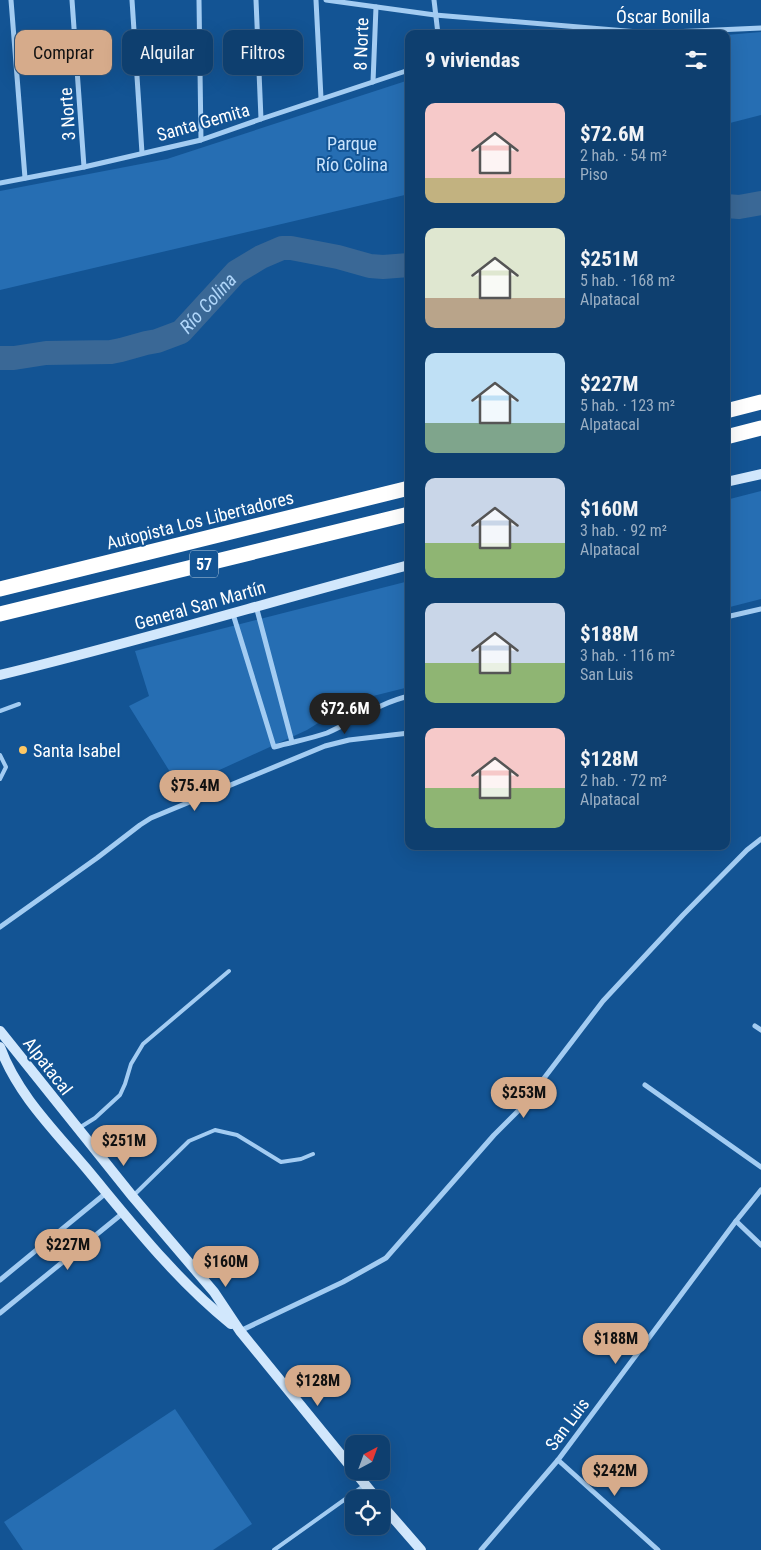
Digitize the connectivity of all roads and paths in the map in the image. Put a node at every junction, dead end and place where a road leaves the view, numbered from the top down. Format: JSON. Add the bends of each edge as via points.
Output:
{"nodes":[{"id":1,"x":11,"y":0,"type":"edge"},
{"id":2,"x":72,"y":0,"type":"edge"},
{"id":3,"x":132,"y":0,"type":"edge"},
{"id":4,"x":199,"y":0,"type":"edge"},
{"id":5,"x":256,"y":0,"type":"edge"},
{"id":6,"x":316,"y":0,"type":"edge"},
{"id":7,"x":326,"y":0,"type":"edge"},
{"id":8,"x":434,"y":0,"type":"edge"},
{"id":9,"x":376,"y":7,"type":"junction"},
{"id":10,"x":435,"y":15,"type":"junction"},
{"id":11,"x":761,"y":28,"type":"edge"},
{"id":12,"x":437,"y":30,"type":"edge"},
{"id":13,"x":614,"y":30,"type":"edge"},
{"id":14,"x":717,"y":30,"type":"edge"},
{"id":15,"x":405,"y":71,"type":"edge"},
{"id":16,"x":373,"y":82,"type":"junction"},
{"id":17,"x":321,"y":98,"type":"junction"},
{"id":18,"x":261,"y":118,"type":"junction"},
{"id":19,"x":202,"y":140,"type":"junction"},
{"id":20,"x":142,"y":153,"type":"junction"},
{"id":21,"x":84,"y":167,"type":"junction"},
{"id":22,"x":25,"y":178,"type":"junction"},
{"id":23,"x":0,"y":183,"type":"edge"},
{"id":24,"x":761,"y":402,"type":"edge"},
{"id":25,"x":730,"y":410,"type":"edge"},
{"id":26,"x":761,"y":428,"type":"edge"},
{"id":27,"x":730,"y":435,"type":"edge"},
{"id":28,"x":761,"y":474,"type":"edge"},
{"id":29,"x":730,"y":481,"type":"edge"},
{"id":30,"x":405,"y":489,"type":"edge"},
{"id":31,"x":405,"y":515,"type":"edge"},
{"id":32,"x":405,"y":566,"type":"edge"},
{"id":33,"x":0,"y":589,"type":"edge"},
{"id":34,"x":256,"y":606,"type":"junction"},
{"id":35,"x":761,"y":609,"type":"edge"},
{"id":36,"x":232,"y":613,"type":"junction"},
{"id":37,"x":0,"y":614,"type":"edge"},
{"id":38,"x":730,"y":616,"type":"edge"},
{"id":39,"x":0,"y":675,"type":"edge"},
{"id":40,"x":405,"y":697,"type":"edge"},
{"id":41,"x":20,"y":704,"type":"dead end"},
{"id":42,"x":0,"y":711,"type":"edge"},
{"id":43,"x":405,"y":733,"type":"edge"},
{"id":44,"x":292,"y":742,"type":"junction"},
{"id":45,"x":0,"y":755,"type":"edge"},
{"id":46,"x":0,"y":779,"type":"edge"},
{"id":47,"x":761,"y":839,"type":"edge"},
{"id":48,"x":0,"y":927,"type":"edge"},
{"id":49,"x":229,"y":971,"type":"dead end"},
{"id":50,"x":755,"y":1026,"type":"dead end"},
{"id":51,"x":761,"y":1030,"type":"edge"},
{"id":52,"x":0,"y":1031,"type":"edge"},
{"id":53,"x":0,"y":1047,"type":"edge"},
{"id":54,"x":42,"y":1085,"type":"junction"},
{"id":55,"x":645,"y":1085,"type":"dead end"},
{"id":56,"x":28,"y":1098,"type":"junction"},
{"id":57,"x":77,"y":1129,"type":"junction"},
{"id":58,"x":313,"y":1154,"type":"dead end"},
{"id":59,"x":761,"y":1167,"type":"edge"},
{"id":60,"x":761,"y":1190,"type":"edge"},
{"id":61,"x":106,"y":1192,"type":"junction"},
{"id":62,"x":133,"y":1197,"type":"junction"},
{"id":63,"x":123,"y":1213,"type":"junction"},
{"id":64,"x":736,"y":1221,"type":"junction"},
{"id":65,"x":761,"y":1245,"type":"edge"},
{"id":66,"x":189,"y":1262,"type":"junction"},
{"id":67,"x":175,"y":1272,"type":"junction"},
{"id":68,"x":0,"y":1280,"type":"edge"},
{"id":69,"x":0,"y":1312,"type":"edge"},
{"id":70,"x":240,"y":1331,"type":"junction"},
{"id":71,"x":558,"y":1460,"type":"junction"},
{"id":72,"x":365,"y":1485,"type":"junction"},
{"id":73,"x":369,"y":1490,"type":"edge"},
{"id":74,"x":390,"y":1514,"type":"edge"},
{"id":75,"x":274,"y":1550,"type":"edge"},
{"id":76,"x":421,"y":1550,"type":"edge"},
{"id":77,"x":481,"y":1550,"type":"edge"},
{"id":78,"x":658,"y":1550,"type":"edge"}],
"edges":[{"from":1,"to":22,"type":"street"},
{"from":2,"to":21,"type":"street","name":"3 Norte"},
{"from":3,"to":20,"type":"street"},
{"from":4,"to":19,"type":"street"},
{"from":5,"to":18,"type":"street"},
{"from":6,"to":17,"type":"street"},
{"from":7,"to":9,"type":"street","name":"Óscar Bonilla"},
{"from":8,"to":10,"type":"street"},
{"from":9,"to":10,"type":"street","name":"Óscar Bonilla"},
{"from":9,"to":16,"type":"street","name":"8 Norte"},
{"from":10,"to":12,"type":"street"},
{"from":10,"to":13,"type":"street","name":"Óscar Bonilla"},
{"from":11,"to":14,"type":"street","name":"Óscar Bonilla"},
{"from":15,"to":16,"type":"street","name":"Santa Gemita"},
{"from":16,"to":17,"type":"street","name":"Santa Gemita"},
{"from":17,"to":18,"type":"street","name":"Santa Gemita"},
{"from":18,"to":19,"type":"street","name":"Santa Gemita"},
{"from":19,"to":20,"type":"street","name":"Santa Gemita"},
{"from":20,"to":21,"type":"street","name":"Santa Gemita"},
{"from":21,"to":22,"type":"street","name":"Santa Gemita"},
{"from":22,"to":23,"type":"street","name":"Santa Gemita"},
{"from":24,"to":25,"type":"highway"},
{"from":26,"to":27,"type":"highway"},
{"from":28,"to":29,"type":"street"},
{"from":30,"to":33,"type":"highway","name":"Autopista Los Libertadores","number":"57"},
{"from":31,"to":37,"type":"highway","number":"57"},
{"from":32,"to":34,"type":"street","name":"General San Martín"},
{"from":34,"to":36,"type":"street","name":"General San Martín"},
{"from":34,"to":44,"type":"street"},
{"from":35,"to":38,"type":"street"},
{"from":36,"to":39,"type":"street","name":"General San Martín"},
{"from":36,"to":44,"type":"street","via":[[274,747]]},
{"from":40,"to":44,"type":"street","via":[[377,707],[327,733]]},
{"from":41,"to":42,"type":"lane"},
{"from":43,"to":48,"type":"street","via":[[325,746],[151,818]]},
{"from":45,"to":46,"type":"lane","via":[[6,767]]},
{"from":47,"to":70,"type":"street","via":[[603,1001],[522,1107],[386,1258],[344,1282]]},
{"from":49,"to":57,"type":"lane","via":[[143,1044],[131,1064],[120,1095],[95,1118]]},
{"from":50,"to":51,"type":"street"},
{"from":52,"to":54,"type":"street","name":"Alpatacal"},
{"from":53,"to":56,"type":"street","name":"Alpatacal"},
{"from":54,"to":56,"type":"street","via":[[31,1090]]},
{"from":54,"to":57,"type":"street","name":"Alpatacal"},
{"from":55,"to":59,"type":"street"},
{"from":56,"to":61,"type":"street","name":"Alpatacal"},
{"from":57,"to":62,"type":"street","name":"Alpatacal"},
{"from":58,"to":62,"type":"lane","via":[[281,1162],[237,1135],[215,1130],[189,1141]]},
{"from":60,"to":64,"type":"street","name":"San Luis"},
{"from":61,"to":63,"type":"street","name":"Alpatacal"},
{"from":61,"to":68,"type":"street"},
{"from":62,"to":66,"type":"street","name":"Alpatacal"},
{"from":63,"to":67,"type":"street","name":"Alpatacal"},
{"from":63,"to":69,"type":"street"},
{"from":64,"to":65,"type":"street"},
{"from":64,"to":71,"type":"street","name":"San Luis"},
{"from":66,"to":67,"type":"street","via":[[185,1269]]},
{"from":66,"to":70,"type":"street","name":"Alpatacal"},
{"from":67,"to":70,"type":"street","name":"Alpatacal"},
{"from":70,"to":72,"type":"street","name":"Alpatacal"},
{"from":71,"to":77,"type":"street","name":"San Luis"},
{"from":71,"to":78,"type":"street"},
{"from":72,"to":73,"type":"street","name":"Alpatacal"},
{"from":72,"to":75,"type":"lane"},
{"from":74,"to":76,"type":"street"}]}
